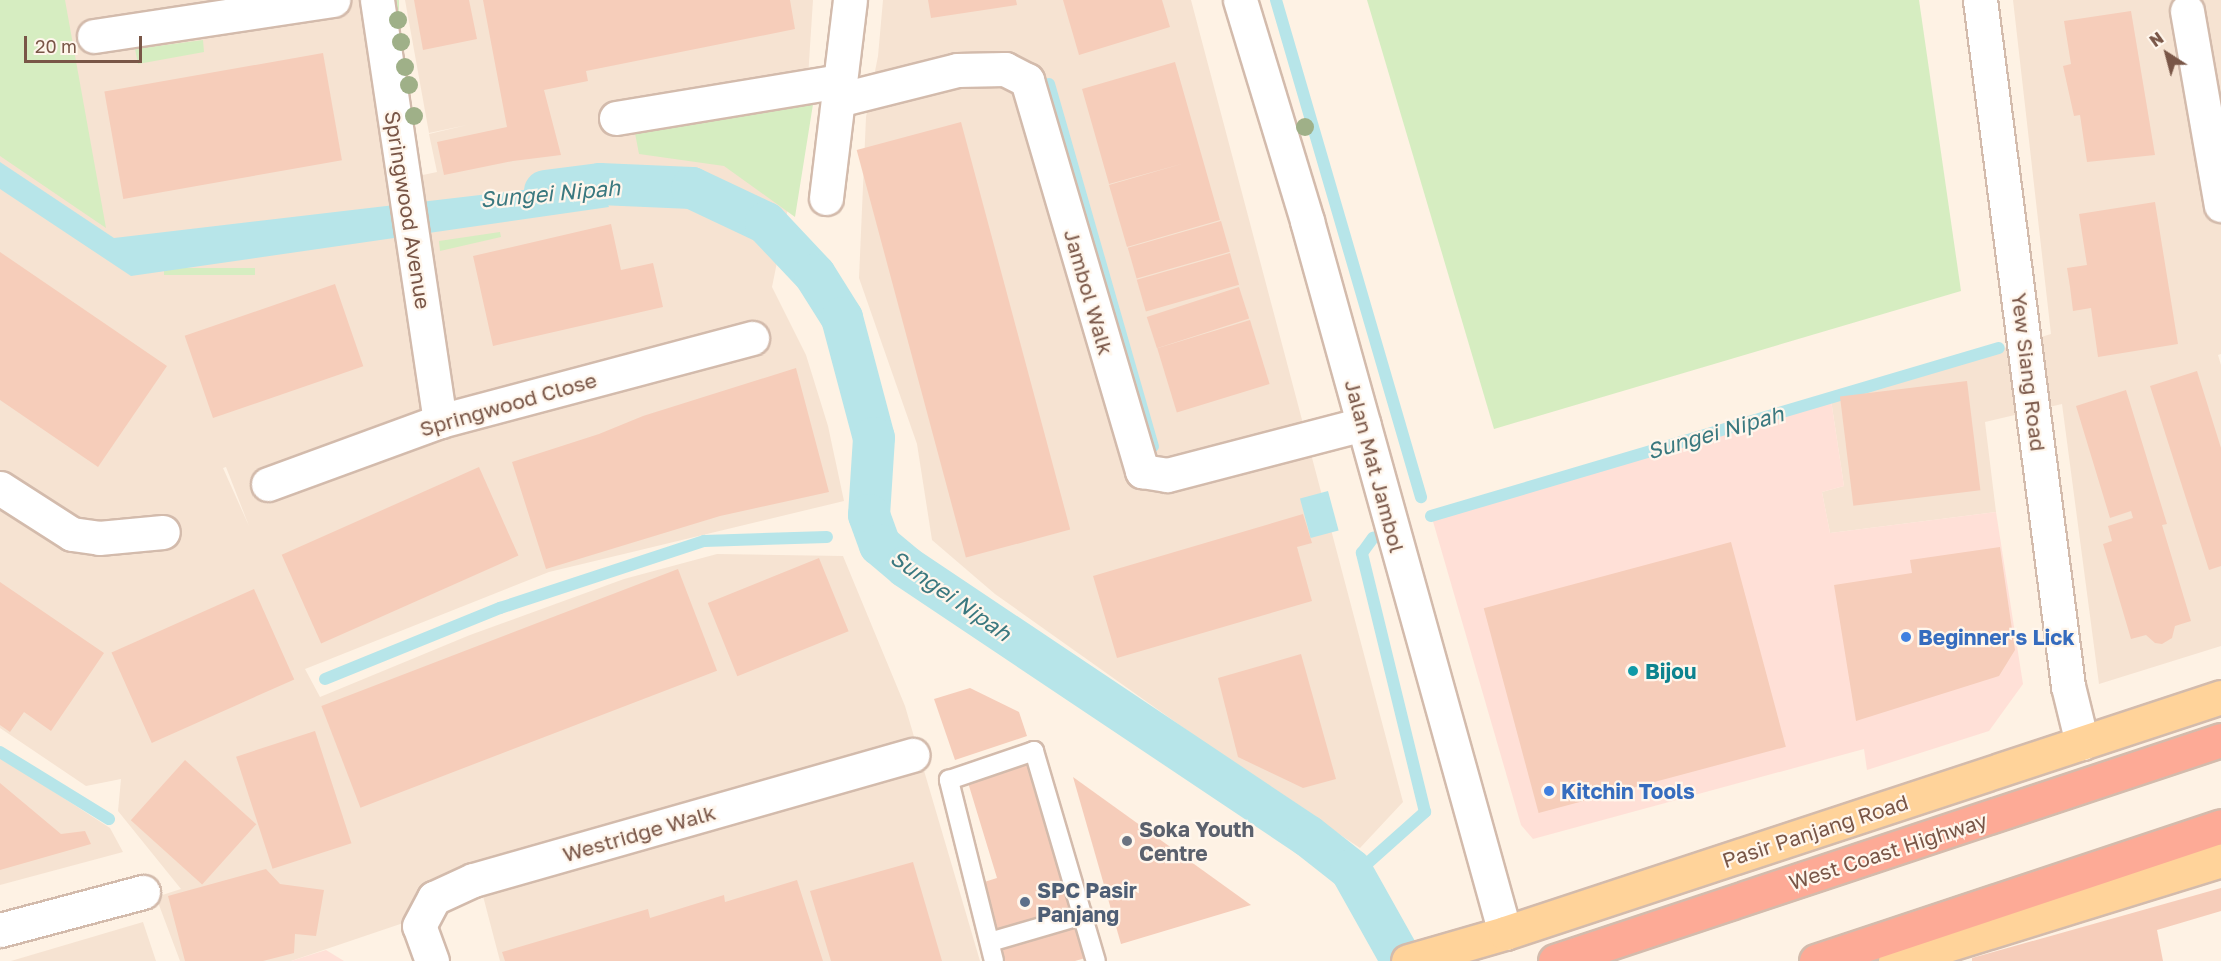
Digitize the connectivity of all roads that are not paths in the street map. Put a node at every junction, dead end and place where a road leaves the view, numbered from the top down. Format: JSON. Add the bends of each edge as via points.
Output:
{"nodes":[{"id":1,"x":333,"y":0,"type":"edge"},
{"id":2,"x":377,"y":0,"type":"edge"},
{"id":3,"x":850,"y":0,"type":"edge"},
{"id":4,"x":1240,"y":0,"type":"edge"},
{"id":5,"x":1980,"y":0,"type":"edge"},
{"id":6,"x":2187,"y":11,"type":"dead end"},
{"id":7,"x":94,"y":36,"type":"dead end"},
{"id":8,"x":839,"y":90,"type":"junction"},
{"id":9,"x":616,"y":118,"type":"dead end"},
{"id":10,"x":826,"y":198,"type":"dead end"},
{"id":11,"x":2221,"y":205,"type":"edge"},
{"id":12,"x":752,"y":338,"type":"dead end"},
{"id":13,"x":440,"y":421,"type":"junction"},
{"id":14,"x":1363,"y":424,"type":"junction"},
{"id":15,"x":268,"y":484,"type":"dead end"},
{"id":16,"x":0,"y":488,"type":"edge"},
{"id":17,"x":163,"y":532,"type":"dead end"},
{"id":18,"x":2221,"y":697,"type":"edge"},
{"id":19,"x":2221,"y":740,"type":"edge"},
{"id":20,"x":2082,"y":743,"type":"junction"},
{"id":21,"x":913,"y":756,"type":"dead end"},
{"id":22,"x":2221,"y":826,"type":"edge"},
{"id":23,"x":2221,"y":860,"type":"edge"},
{"id":24,"x":143,"y":892,"type":"dead end"},
{"id":25,"x":1083,"y":915,"type":"junction"},
{"id":26,"x":0,"y":930,"type":"edge"},
{"id":27,"x":1505,"y":933,"type":"junction"},
{"id":28,"x":990,"y":942,"type":"junction"},
{"id":29,"x":432,"y":961,"type":"edge"},
{"id":30,"x":994,"y":961,"type":"edge"},
{"id":31,"x":1096,"y":961,"type":"edge"},
{"id":32,"x":1408,"y":961,"type":"edge"},
{"id":33,"x":1555,"y":961,"type":"edge"},
{"id":34,"x":1816,"y":961,"type":"edge"},
{"id":35,"x":1894,"y":961,"type":"edge"}],
"edges":[{"from":1,"to":7,"type":"street"},
{"from":2,"to":13,"type":"street","name":"Springwood Avenue"},
{"from":3,"to":8,"type":"street"},
{"from":4,"to":14,"type":"street","name":"Jalan Mat Jambol"},
{"from":5,"to":20,"type":"street","name":"Yew Siang Road","via":[[2068,686]]},
{"from":6,"to":11,"type":"street"},
{"from":8,"to":9,"type":"street"},
{"from":8,"to":10,"type":"street"},
{"from":8,"to":14,"type":"street","name":"Jambol Walk","via":[[957,70],[1005,69],[1028,80],[1142,471],[1167,475]]},
{"from":12,"to":13,"type":"street","name":"Springwood Close"},
{"from":13,"to":15,"type":"street","name":"Springwood Close"},
{"from":14,"to":27,"type":"street","name":"Jalan Mat Jambol"},
{"from":16,"to":17,"type":"street","via":[[72,534],[99,538]]},
{"from":18,"to":20,"type":"main road","name":"Pasir Panjang Road"},
{"from":19,"to":33,"type":"highway","name":"West Coast Highway"},
{"from":20,"to":27,"type":"main road","name":"Pasir Panjang Road"},
{"from":21,"to":29,"type":"street","name":"Westridge Walk","via":[[473,880],[434,898],[419,926]]},
{"from":22,"to":34,"type":"highway"},
{"from":23,"to":35,"type":"main road"},
{"from":24,"to":26,"type":"street"},
{"from":25,"to":28,"type":"lane"},
{"from":25,"to":28,"type":"lane","via":[[1034,751],[949,780]]},
{"from":25,"to":31,"type":"lane"},
{"from":27,"to":32,"type":"main road","name":"Pasir Panjang Road"},
{"from":28,"to":30,"type":"lane"}]}
